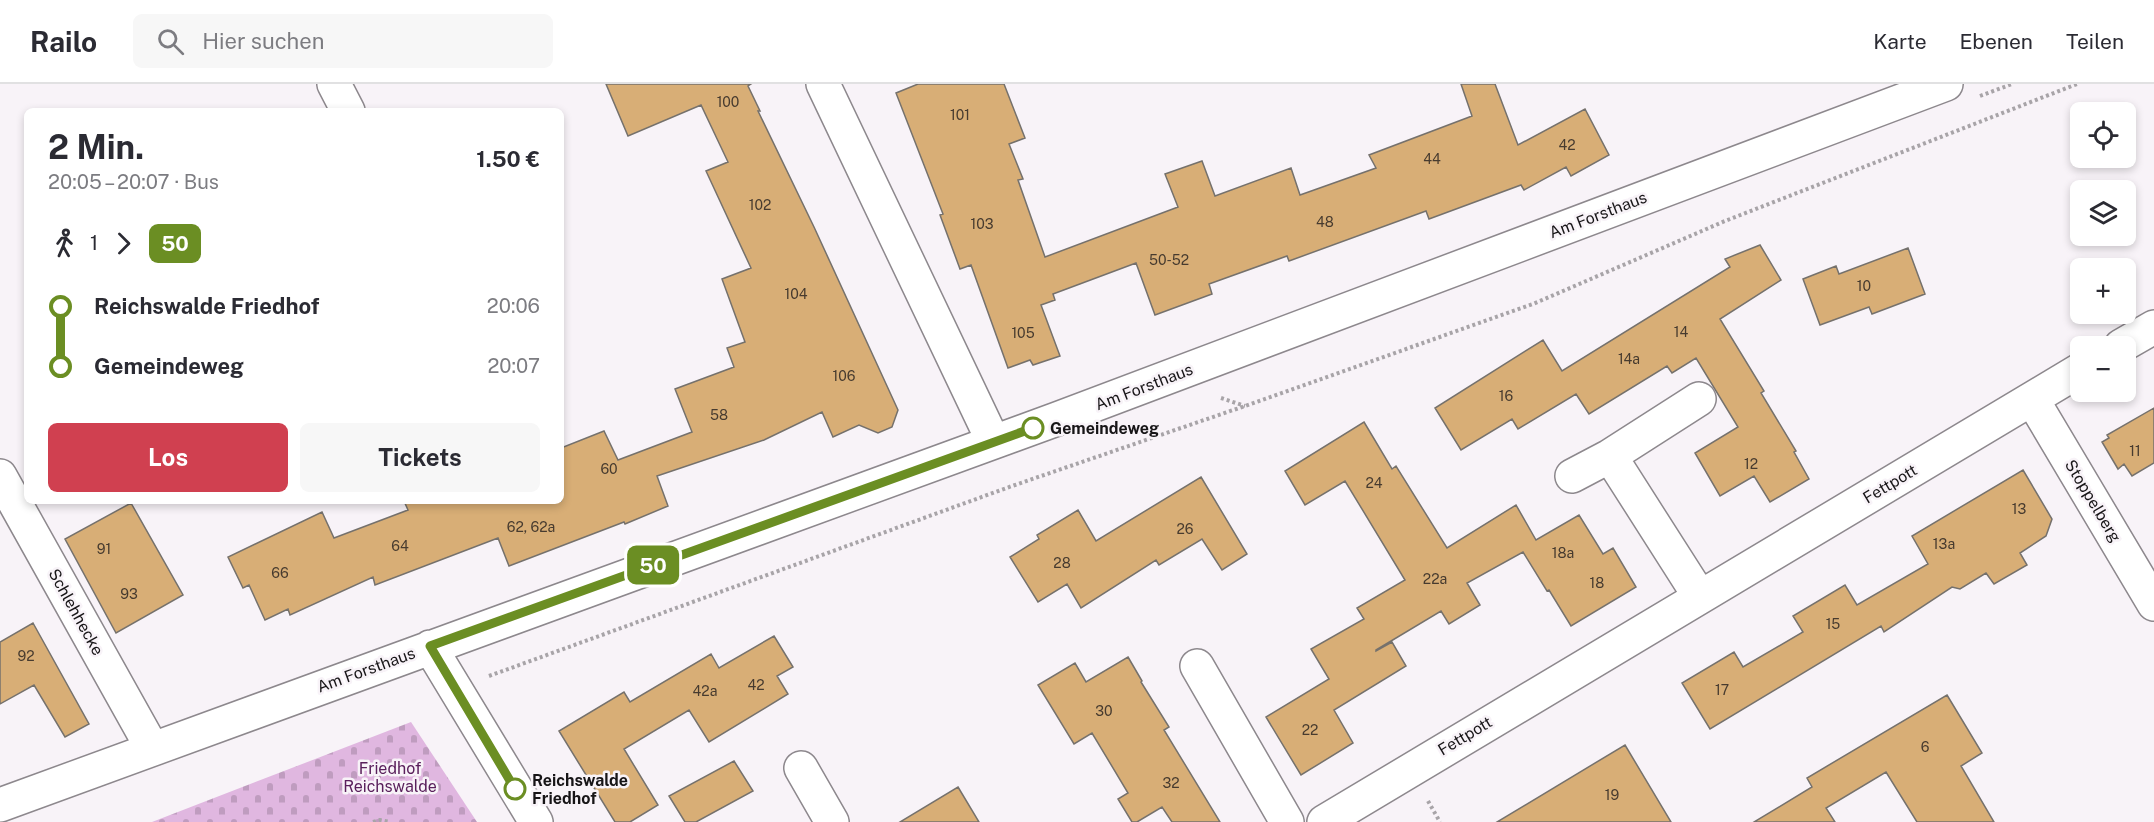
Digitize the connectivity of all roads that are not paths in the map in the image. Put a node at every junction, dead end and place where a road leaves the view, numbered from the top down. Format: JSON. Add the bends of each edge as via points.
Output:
{"nodes":[{"id":1,"x":334,"y":84,"type":"edge"},
{"id":2,"x":822,"y":84,"type":"edge"},
{"id":3,"x":1946,"y":84,"type":"edge"},
{"id":4,"x":346,"y":108,"type":"edge"},
{"id":5,"x":2154,"y":327,"type":"edge"},
{"id":6,"x":2136,"y":337,"type":"edge"},
{"id":7,"x":2070,"y":376,"type":"edge"},
{"id":8,"x":1699,"y":399,"type":"dead end"},
{"id":9,"x":2032,"y":399,"type":"junction"},
{"id":10,"x":993,"y":441,"type":"junction"},
{"id":11,"x":1610,"y":456,"type":"junction"},
{"id":12,"x":0,"y":476,"type":"edge"},
{"id":13,"x":1572,"y":476,"type":"dead end"},
{"id":14,"x":1700,"y":597,"type":"junction"},
{"id":15,"x":2154,"y":604,"type":"edge"},
{"id":16,"x":430,"y":646,"type":"junction"},
{"id":17,"x":1197,"y":666,"type":"dead end"},
{"id":18,"x":152,"y":748,"type":"junction"},
{"id":19,"x":801,"y":768,"type":"dead end"},
{"id":20,"x":0,"y":805,"type":"edge"},
{"id":21,"x":536,"y":822,"type":"edge"},
{"id":22,"x":832,"y":822,"type":"edge"},
{"id":23,"x":1287,"y":822,"type":"edge"},
{"id":24,"x":1324,"y":822,"type":"edge"}],
"edges":[{"from":1,"to":4,"type":"street"},
{"from":2,"to":10,"type":"street"},
{"from":3,"to":10,"type":"street","name":"Am Forsthaus"},
{"from":5,"to":6,"type":"street"},
{"from":7,"to":9,"type":"street","name":"Fettpott"},
{"from":8,"to":11,"type":"street"},
{"from":9,"to":14,"type":"street","name":"Fettpott"},
{"from":9,"to":15,"type":"street","name":"Stoppelberg"},
{"from":10,"to":16,"type":"street","name":"Am Forsthaus"},
{"from":11,"to":13,"type":"street"},
{"from":11,"to":14,"type":"street"},
{"from":12,"to":18,"type":"street","name":"Schlehhecke"},
{"from":14,"to":24,"type":"street","name":"Fettpott"},
{"from":16,"to":18,"type":"street","name":"Am Forsthaus"},
{"from":16,"to":21,"type":"street"},
{"from":17,"to":23,"type":"street"},
{"from":18,"to":20,"type":"street","name":"Am Forsthaus"},
{"from":19,"to":22,"type":"street"}]}
